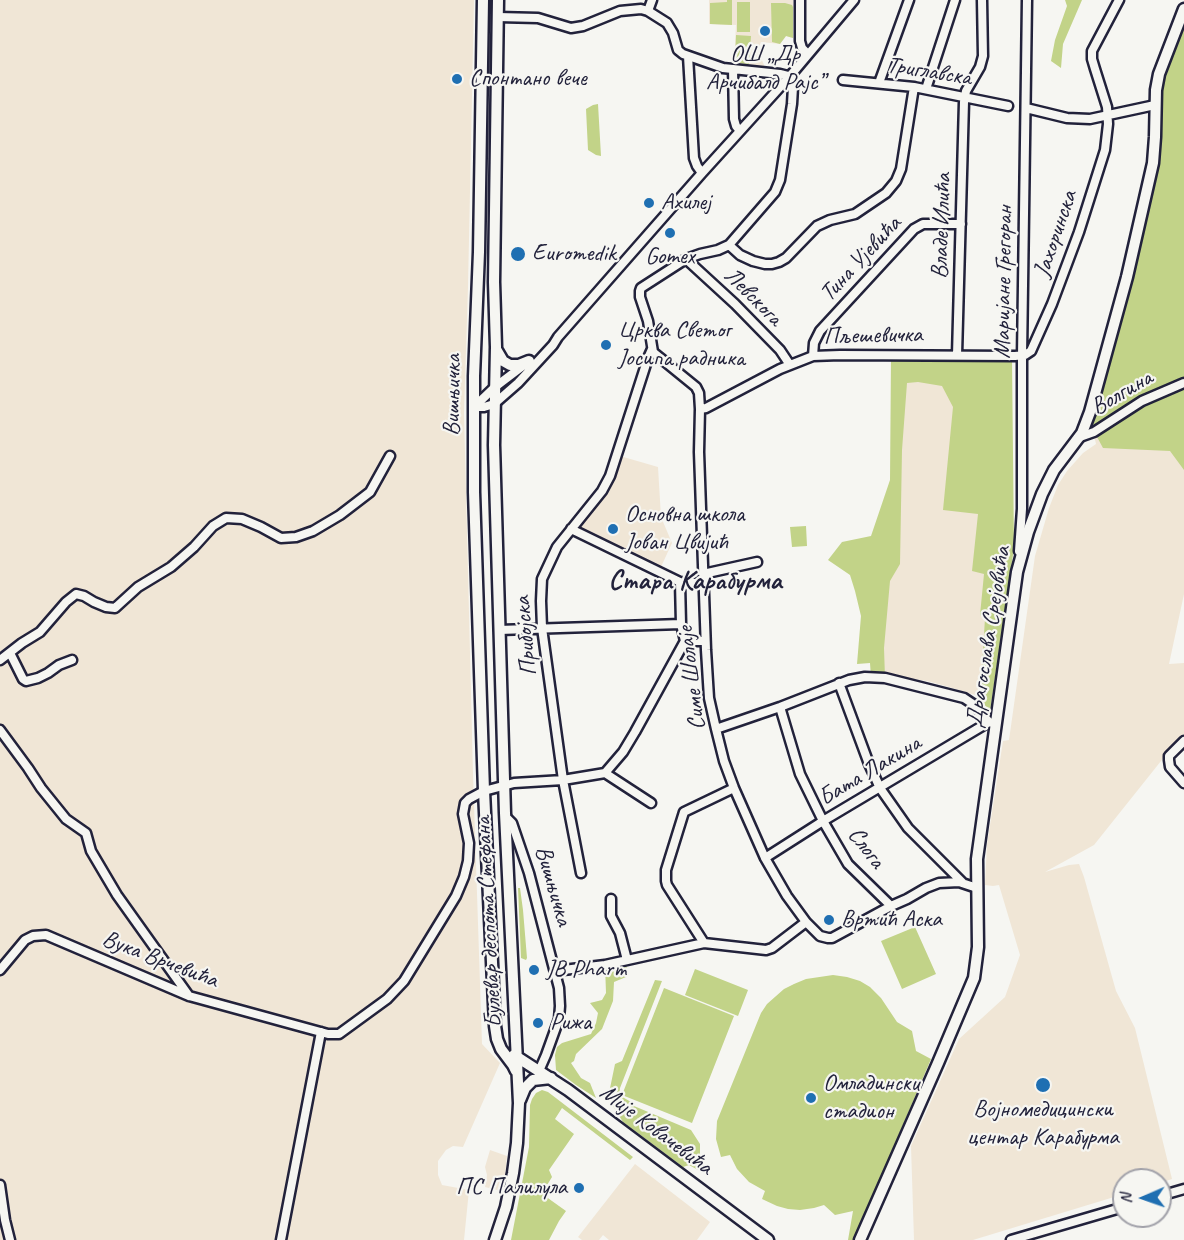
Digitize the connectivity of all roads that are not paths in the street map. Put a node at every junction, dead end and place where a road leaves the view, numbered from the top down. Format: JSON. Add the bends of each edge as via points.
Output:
{"nodes":[{"id":1,"x":483,"y":0,"type":"edge"},
{"id":2,"x":498,"y":0,"type":"edge"},
{"id":3,"x":652,"y":0,"type":"edge"},
{"id":4,"x":800,"y":0,"type":"edge"},
{"id":5,"x":854,"y":0,"type":"edge"},
{"id":6,"x":909,"y":0,"type":"edge"},
{"id":7,"x":955,"y":0,"type":"edge"},
{"id":8,"x":982,"y":0,"type":"edge"},
{"id":9,"x":1027,"y":0,"type":"edge"},
{"id":10,"x":1119,"y":0,"type":"edge"},
{"id":11,"x":1184,"y":9,"type":"edge"},
{"id":12,"x":648,"y":11,"type":"junction"},
{"id":13,"x":498,"y":17,"type":"junction"},
{"id":14,"x":808,"y":54,"type":"junction"},
{"id":15,"x":688,"y":56,"type":"junction"},
{"id":16,"x":733,"y":69,"type":"junction"},
{"id":17,"x":790,"y":76,"type":"junction"},
{"id":18,"x":843,"y":80,"type":"dead end"},
{"id":19,"x":879,"y":82,"type":"junction"},
{"id":20,"x":914,"y":87,"type":"junction"},
{"id":21,"x":926,"y":89,"type":"junction"},
{"id":22,"x":965,"y":97,"type":"junction"},
{"id":23,"x":1155,"y":105,"type":"junction"},
{"id":24,"x":1008,"y":106,"type":"dead end"},
{"id":25,"x":1026,"y":108,"type":"junction"},
{"id":26,"x":1108,"y":116,"type":"junction"},
{"id":27,"x":740,"y":131,"type":"junction"},
{"id":28,"x":702,"y":173,"type":"junction"},
{"id":29,"x":961,"y":224,"type":"junction"},
{"id":30,"x":729,"y":245,"type":"junction"},
{"id":31,"x":686,"y":259,"type":"junction"},
{"id":32,"x":558,"y":337,"type":"junction"},
{"id":33,"x":495,"y":347,"type":"junction"},
{"id":34,"x":652,"y":349,"type":"junction"},
{"id":35,"x":957,"y":355,"type":"junction"},
{"id":36,"x":813,"y":356,"type":"junction"},
{"id":37,"x":1022,"y":356,"type":"junction"},
{"id":38,"x":529,"y":361,"type":"junction"},
{"id":39,"x":790,"y":365,"type":"junction"},
{"id":40,"x":1184,"y":383,"type":"edge"},
{"id":41,"x":495,"y":387,"type":"junction"},
{"id":42,"x":494,"y":404,"type":"junction"},
{"id":43,"x":474,"y":407,"type":"junction"},
{"id":44,"x":700,"y":410,"type":"junction"},
{"id":45,"x":1080,"y":437,"type":"junction"},
{"id":46,"x":390,"y":456,"type":"dead end"},
{"id":47,"x":571,"y":530,"type":"junction"},
{"id":48,"x":757,"y":562,"type":"dead end"},
{"id":49,"x":1019,"y":564,"type":"junction"},
{"id":50,"x":703,"y":579,"type":"junction"},
{"id":51,"x":680,"y":582,"type":"junction"},
{"id":52,"x":681,"y":624,"type":"junction"},
{"id":53,"x":542,"y":628,"type":"junction"},
{"id":54,"x":499,"y":630,"type":"junction"},
{"id":55,"x":705,"y":641,"type":"junction"},
{"id":56,"x":685,"y":642,"type":"junction"},
{"id":57,"x":10,"y":653,"type":"junction"},
{"id":58,"x":0,"y":660,"type":"edge"},
{"id":59,"x":72,"y":660,"type":"dead end"},
{"id":60,"x":839,"y":683,"type":"junction"},
{"id":61,"x":780,"y":707,"type":"junction"},
{"id":62,"x":992,"y":723,"type":"junction"},
{"id":63,"x":0,"y":729,"type":"edge"},
{"id":64,"x":716,"y":729,"type":"junction"},
{"id":65,"x":1184,"y":741,"type":"edge"},
{"id":66,"x":605,"y":773,"type":"junction"},
{"id":67,"x":563,"y":780,"type":"junction"},
{"id":68,"x":1184,"y":783,"type":"edge"},
{"id":69,"x":504,"y":785,"type":"junction"},
{"id":70,"x":880,"y":788,"type":"junction"},
{"id":71,"x":734,"y":789,"type":"junction"},
{"id":72,"x":484,"y":791,"type":"junction"},
{"id":73,"x":651,"y":803,"type":"dead end"},
{"id":74,"x":505,"y":819,"type":"junction"},
{"id":75,"x":823,"y":821,"type":"junction"},
{"id":76,"x":765,"y":858,"type":"junction"},
{"id":77,"x":581,"y":873,"type":"dead end"},
{"id":78,"x":964,"y":883,"type":"junction"},
{"id":79,"x":977,"y":888,"type":"junction"},
{"id":80,"x":611,"y":899,"type":"dead end"},
{"id":81,"x":891,"y":906,"type":"junction"},
{"id":82,"x":806,"y":922,"type":"junction"},
{"id":83,"x":704,"y":943,"type":"junction"},
{"id":84,"x":627,"y":960,"type":"junction"},
{"id":85,"x":0,"y":970,"type":"edge"},
{"id":86,"x":555,"y":971,"type":"junction"},
{"id":87,"x":189,"y":996,"type":"junction"},
{"id":88,"x":321,"y":1032,"type":"junction"},
{"id":89,"x":498,"y":1041,"type":"junction"},
{"id":90,"x":517,"y":1056,"type":"junction"},
{"id":91,"x":539,"y":1071,"type":"junction"},
{"id":92,"x":518,"y":1077,"type":"junction"},
{"id":93,"x":551,"y":1078,"type":"junction"},
{"id":94,"x":519,"y":1103,"type":"junction"},
{"id":95,"x":0,"y":1185,"type":"edge"},
{"id":96,"x":506,"y":1207,"type":"junction"},
{"id":97,"x":1112,"y":1211,"type":"edge"},
{"id":98,"x":10,"y":1240,"type":"edge"},
{"id":99,"x":281,"y":1240,"type":"edge"},
{"id":100,"x":495,"y":1240,"type":"edge"},
{"id":101,"x":503,"y":1240,"type":"edge"},
{"id":102,"x":768,"y":1240,"type":"edge"},
{"id":103,"x":860,"y":1240,"type":"edge"},
{"id":104,"x":1011,"y":1240,"type":"edge"}],
"edges":[{"from":1,"to":43,"type":"main road","name":"Вишњичка"},
{"from":2,"to":13,"type":"main road","name":"Вишњичка"},
{"from":3,"to":12,"type":"street"},
{"from":4,"to":14,"type":"street","via":[[800,41]]},
{"from":5,"to":14,"type":"street"},
{"from":6,"to":19,"type":"street"},
{"from":7,"to":21,"type":"street"},
{"from":8,"to":22,"type":"street","via":[[982,62]]},
{"from":9,"to":25,"type":"street","name":"Маријане Грегоран"},
{"from":10,"to":26,"type":"street","name":"Јахоринска","via":[[1092,51]]},
{"from":11,"to":23,"type":"main road","name":"Драгослава Срејовића","via":[[1159,74]]},
{"from":12,"to":13,"type":"street","via":[[620,11],[571,28],[538,18]]},
{"from":12,"to":15,"type":"street","via":[[668,23],[679,52]]},
{"from":13,"to":33,"type":"main road","name":"Вишњичка"},
{"from":14,"to":17,"type":"street"},
{"from":15,"to":16,"type":"street"},
{"from":15,"to":28,"type":"street","via":[[694,158]]},
{"from":16,"to":17,"type":"street"},
{"from":16,"to":27,"type":"street","via":[[734,119]]},
{"from":17,"to":27,"type":"street"},
{"from":17,"to":30,"type":"street","via":[[792,104],[779,183]]},
{"from":18,"to":19,"type":"street","name":"Триглавска"},
{"from":19,"to":20,"type":"street","name":"Триглавска"},
{"from":20,"to":21,"type":"street","name":"Триглавска"},
{"from":20,"to":30,"type":"street","via":[[901,169],[886,193],[855,214],[817,226],[779,262],[758,263]]},
{"from":21,"to":22,"type":"street","name":"Триглавска"},
{"from":22,"to":24,"type":"street","name":"Триглавска"},
{"from":22,"to":29,"type":"street","name":"Владе Илића"},
{"from":23,"to":26,"type":"street"},
{"from":23,"to":45,"type":"main road","name":"Драгослава Срејовића","via":[[1150,174],[1124,288]]},
{"from":25,"to":26,"type":"street","via":[[1067,118]]},
{"from":25,"to":37,"type":"street","name":"Маријане Грегоран"},
{"from":26,"to":37,"type":"street","name":"Јахоринска","via":[[1105,150],[1079,232],[1034,347]]},
{"from":27,"to":28,"type":"street"},
{"from":28,"to":32,"type":"street"},
{"from":29,"to":35,"type":"street","name":"Владе Илића"},
{"from":29,"to":36,"type":"street","name":"Тина Ујевића","via":[[923,224],[914,230],[820,331]]},
{"from":30,"to":31,"type":"street"},
{"from":31,"to":34,"type":"street","via":[[641,288]]},
{"from":31,"to":39,"type":"street","name":"Левскога","via":[[780,350]]},
{"from":32,"to":38,"type":"street"},
{"from":32,"to":42,"type":"street"},
{"from":33,"to":38,"type":"main road","via":[[510,365]]},
{"from":33,"to":41,"type":"main road","name":"Вишњичка"},
{"from":34,"to":44,"type":"street","via":[[698,389]]},
{"from":34,"to":47,"type":"street","name":"Прибојска","via":[[610,476]]},
{"from":35,"to":36,"type":"street","name":"Пљешевичка"},
{"from":35,"to":37,"type":"street","name":"Пљешевичка"},
{"from":36,"to":39,"type":"street","name":"Пљешевичка"},
{"from":37,"to":49,"type":"street","name":"Маријане Грегоран"},
{"from":38,"to":41,"type":"street"},
{"from":39,"to":44,"type":"street","name":"Пљешевичка"},
{"from":40,"to":45,"type":"street","name":"Волгина","via":[[1142,400]]},
{"from":41,"to":42,"type":"main road","name":"Вишњичка"},
{"from":41,"to":43,"type":"street"},
{"from":42,"to":43,"type":"street"},
{"from":42,"to":54,"type":"main road","name":"Вишњичка"},
{"from":43,"to":72,"type":"main road","name":"Вишњичка"},
{"from":44,"to":50,"type":"street","name":"Симе Шолаје"},
{"from":45,"to":49,"type":"main road","name":"Драгослава Срејовића","via":[[1046,484]]},
{"from":46,"to":57,"type":"street","via":[[370,492],[313,531],[281,538],[242,519],[226,518],[118,607],[110,609],[74,595],[40,632]]},
{"from":47,"to":51,"type":"street"},
{"from":47,"to":53,"type":"street","name":"Прибојска","via":[[557,547],[542,579]]},
{"from":48,"to":50,"type":"street"},
{"from":49,"to":62,"type":"main road","name":"Драгослава Срејовића"},
{"from":50,"to":51,"type":"street","via":[[688,584]]},
{"from":50,"to":55,"type":"street","name":"Симе Шолаје"},
{"from":51,"to":52,"type":"street"},
{"from":52,"to":53,"type":"street"},
{"from":52,"to":56,"type":"street"},
{"from":53,"to":54,"type":"street"},
{"from":53,"to":67,"type":"street","name":"Прибојска"},
{"from":54,"to":69,"type":"main road","name":"Вишњичка"},
{"from":55,"to":56,"type":"street"},
{"from":55,"to":64,"type":"street","name":"Симе Шолаје","via":[[709,698]]},
{"from":56,"to":66,"type":"street","via":[[623,752]]},
{"from":57,"to":58,"type":"street"},
{"from":57,"to":59,"type":"street","via":[[26,681]]},
{"from":60,"to":61,"type":"street"},
{"from":60,"to":62,"type":"street","via":[[871,677],[926,688],[968,700]]},
{"from":60,"to":70,"type":"street"},
{"from":61,"to":64,"type":"street"},
{"from":61,"to":75,"type":"street","name":"Слога","via":[[802,780]]},
{"from":62,"to":70,"type":"street","name":"Бата Лакина"},
{"from":62,"to":79,"type":"main road","name":"Драгослава Срејовића","via":[[976,859]]},
{"from":63,"to":87,"type":"street","via":[[40,789],[66,819],[86,833],[90,851],[112,887]]},
{"from":64,"to":71,"type":"street","name":"Симе Шолаје"},
{"from":65,"to":68,"type":"street","via":[[1169,760]]},
{"from":66,"to":67,"type":"street"},
{"from":66,"to":73,"type":"street"},
{"from":67,"to":69,"type":"street"},
{"from":67,"to":77,"type":"street","name":"Прибојска"},
{"from":69,"to":72,"type":"street"},
{"from":69,"to":74,"type":"main road","name":"Булевар деспота Стефана"},
{"from":70,"to":75,"type":"street","name":"Бата Лакина"},
{"from":70,"to":78,"type":"street","via":[[908,828]]},
{"from":71,"to":76,"type":"street","name":"Симе Шолаје"},
{"from":71,"to":83,"type":"street","via":[[684,812],[666,870],[667,885]]},
{"from":72,"to":88,"type":"street","name":"Вука Врчевића","via":[[469,799],[464,808],[468,861],[456,896],[404,981],[387,999],[339,1034]]},
{"from":72,"to":89,"type":"main road","name":"Булевар деспота Стефана"},
{"from":74,"to":86,"type":"street","name":"Вишњичка","via":[[512,823],[529,873]]},
{"from":74,"to":90,"type":"main road","name":"Булевар деспота Стефана"},
{"from":75,"to":76,"type":"street","name":"Бата Лакина"},
{"from":75,"to":81,"type":"street","name":"Слога","via":[[848,864]]},
{"from":76,"to":82,"type":"street","name":"Симе Шолаје"},
{"from":78,"to":79,"type":"street"},
{"from":78,"to":81,"type":"street","via":[[939,883]]},
{"from":79,"to":103,"type":"main road","name":"Драгослава Срејовића","via":[[974,978]]},
{"from":80,"to":84,"type":"street","via":[[612,918]]},
{"from":81,"to":82,"type":"street","via":[[828,938],[820,936]]},
{"from":82,"to":83,"type":"street","via":[[766,950]]},
{"from":83,"to":84,"type":"street"},
{"from":84,"to":86,"type":"street"},
{"from":85,"to":87,"type":"street","name":"Вука Врчевића","via":[[25,940],[46,935]]},
{"from":86,"to":91,"type":"street","via":[[559,1019]]},
{"from":87,"to":88,"type":"street","name":"Вука Врчевића"},
{"from":88,"to":99,"type":"street"},
{"from":89,"to":90,"type":"main road","name":"Булевар деспота Стефана"},
{"from":89,"to":92,"type":"main road","name":"Булевар деспота Стефана"},
{"from":90,"to":91,"type":"main road","name":"Мије Ковачевића"},
{"from":90,"to":92,"type":"main road","name":"Булевар деспота Стефана"},
{"from":91,"to":93,"type":"main road","name":"Мије Ковачевића"},
{"from":92,"to":94,"type":"main road","name":"Булевар деспота Стефана"},
{"from":93,"to":94,"type":"main road","via":[[531,1082]]},
{"from":93,"to":102,"type":"main road","name":"Мије Ковачевића"},
{"from":94,"to":96,"type":"main road","name":"Булевар деспота Стефана"},
{"from":95,"to":98,"type":"street"},
{"from":96,"to":100,"type":"main road","name":"Булевар деспота Стефана"},
{"from":96,"to":101,"type":"main road","name":"Булевар деспота Стефана"},
{"from":97,"to":104,"type":"street"}]}
